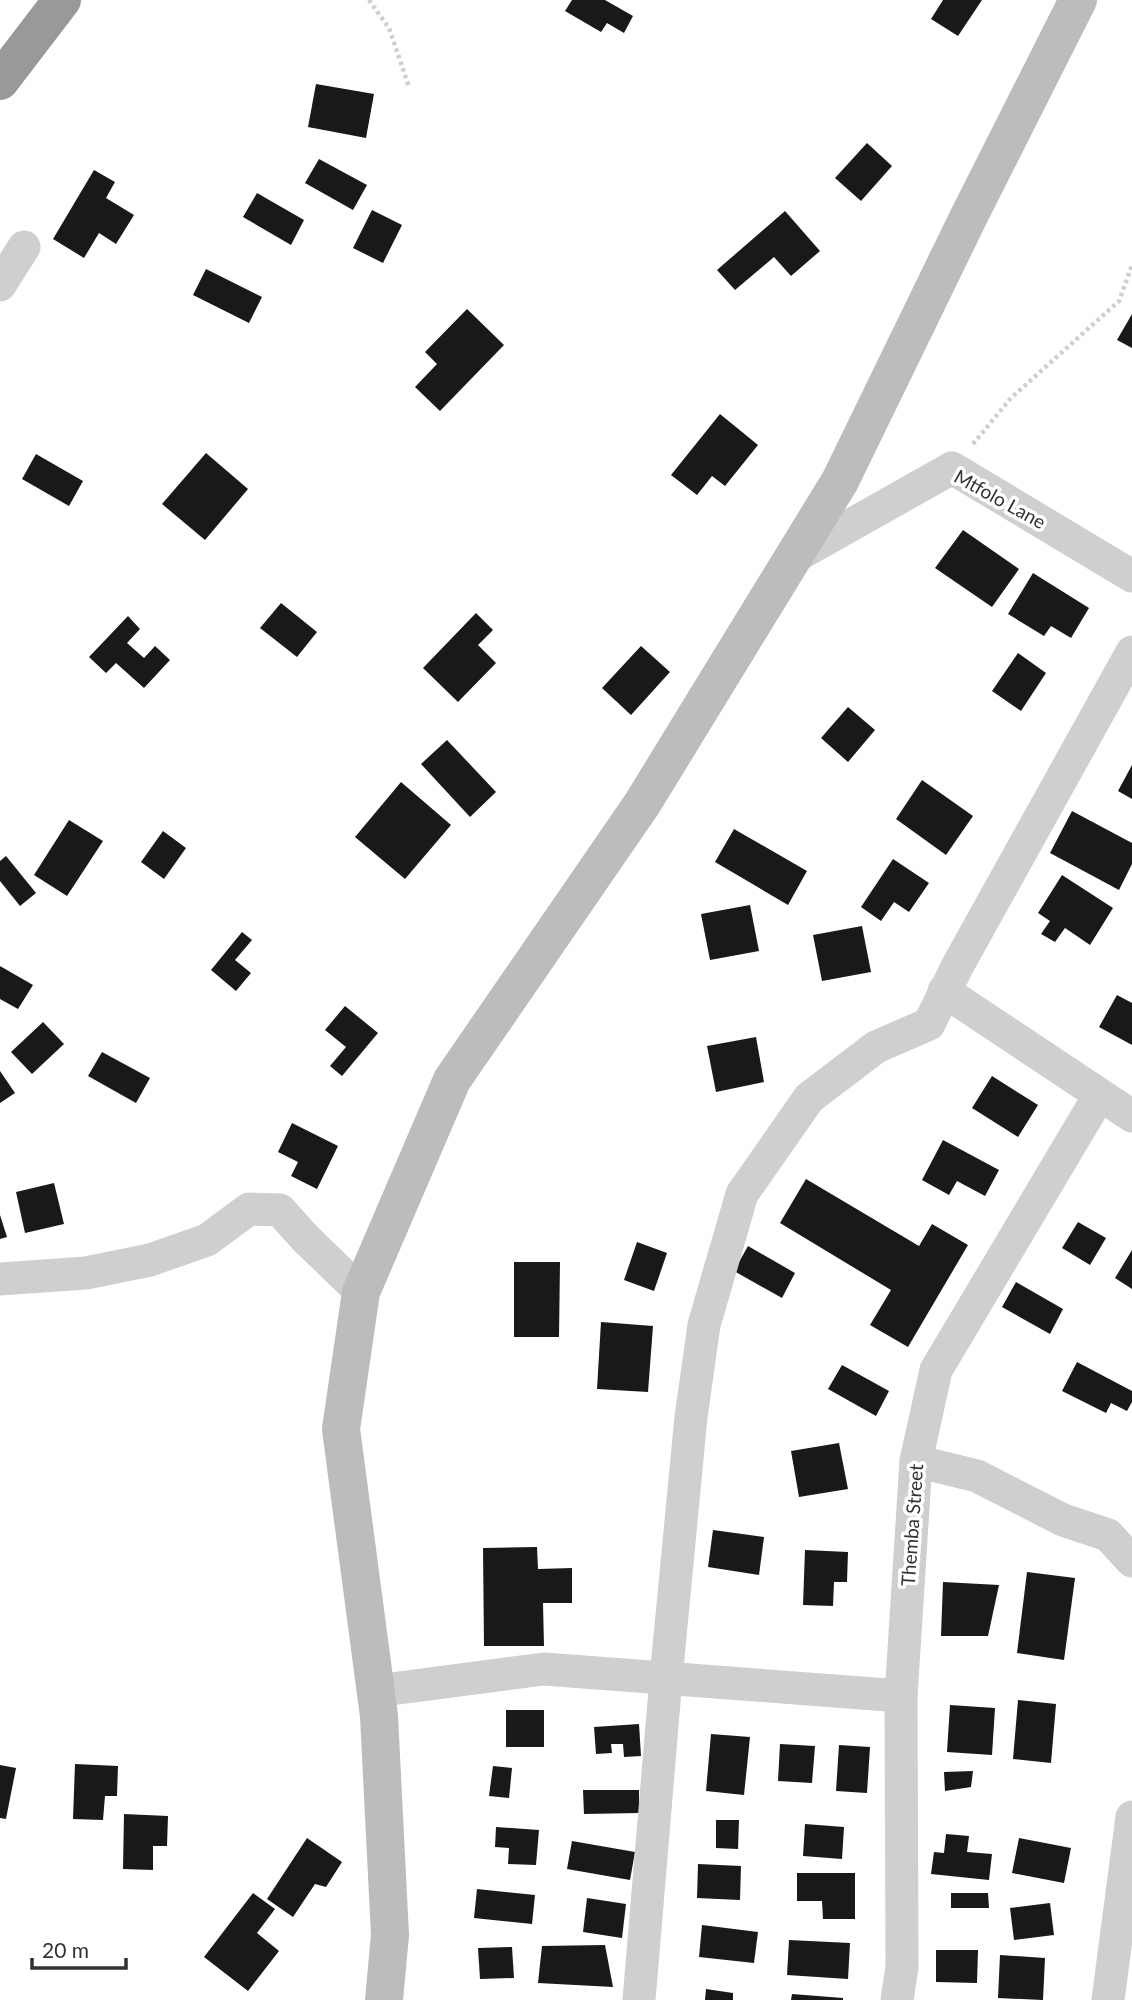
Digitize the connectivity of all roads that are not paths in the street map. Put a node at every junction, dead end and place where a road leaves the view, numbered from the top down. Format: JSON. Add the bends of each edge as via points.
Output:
{"nodes":[{"id":1,"x":62,"y":0,"type":"edge"},
{"id":2,"x":1078,"y":0,"type":"edge"},
{"id":3,"x":0,"y":81,"type":"edge"},
{"id":4,"x":24,"y":247,"type":"dead end"},
{"id":5,"x":0,"y":285,"type":"edge"},
{"id":6,"x":793,"y":557,"type":"junction"},
{"id":7,"x":1132,"y":576,"type":"edge"},
{"id":8,"x":1132,"y":652,"type":"edge"},
{"id":9,"x":944,"y":991,"type":"junction"},
{"id":10,"x":1099,"y":1096,"type":"junction"},
{"id":11,"x":1132,"y":1116,"type":"edge"},
{"id":12,"x":0,"y":1279,"type":"edge"},
{"id":13,"x":361,"y":1292,"type":"junction"},
{"id":14,"x":916,"y":1461,"type":"junction"},
{"id":15,"x":1132,"y":1561,"type":"edge"},
{"id":16,"x":666,"y":1678,"type":"junction"},
{"id":17,"x":376,"y":1691,"type":"junction"},
{"id":18,"x":901,"y":1696,"type":"junction"},
{"id":19,"x":1132,"y":1817,"type":"edge"},
{"id":20,"x":384,"y":2000,"type":"edge"},
{"id":21,"x":639,"y":2000,"type":"edge"},
{"id":22,"x":897,"y":2000,"type":"edge"},
{"id":23,"x":1108,"y":2000,"type":"edge"}],
"edges":[{"from":1,"to":3,"type":"highway"},
{"from":2,"to":6,"type":"street","via":[[840,481]]},
{"from":4,"to":5,"type":"street"},
{"from":6,"to":7,"type":"street","name":"Mtfolo Lane","via":[[952,468]]},
{"from":6,"to":13,"type":"street","via":[[642,804],[452,1080]]},
{"from":8,"to":9,"type":"street"},
{"from":9,"to":10,"type":"street"},
{"from":9,"to":16,"type":"street","via":[[929,1024],[876,1047],[809,1098],[742,1194],[704,1325]]},
{"from":10,"to":11,"type":"street"},
{"from":10,"to":14,"type":"street","name":"Themba Street","via":[[936,1370]]},
{"from":12,"to":13,"type":"street","via":[[86,1273],[150,1260],[207,1240],[249,1209],[260,1209],[280,1210]]},
{"from":13,"to":17,"type":"street","via":[[341,1429]]},
{"from":14,"to":15,"type":"street","via":[[977,1476],[1063,1520],[1108,1535]]},
{"from":14,"to":18,"type":"street","name":"Themba Street"},
{"from":16,"to":17,"type":"street","via":[[544,1669]]},
{"from":16,"to":18,"type":"street"},
{"from":16,"to":21,"type":"street"},
{"from":17,"to":20,"type":"street","via":[[390,1935]]},
{"from":18,"to":22,"type":"street","name":"Themba Street","via":[[902,1967]]},
{"from":19,"to":23,"type":"street"}]}
